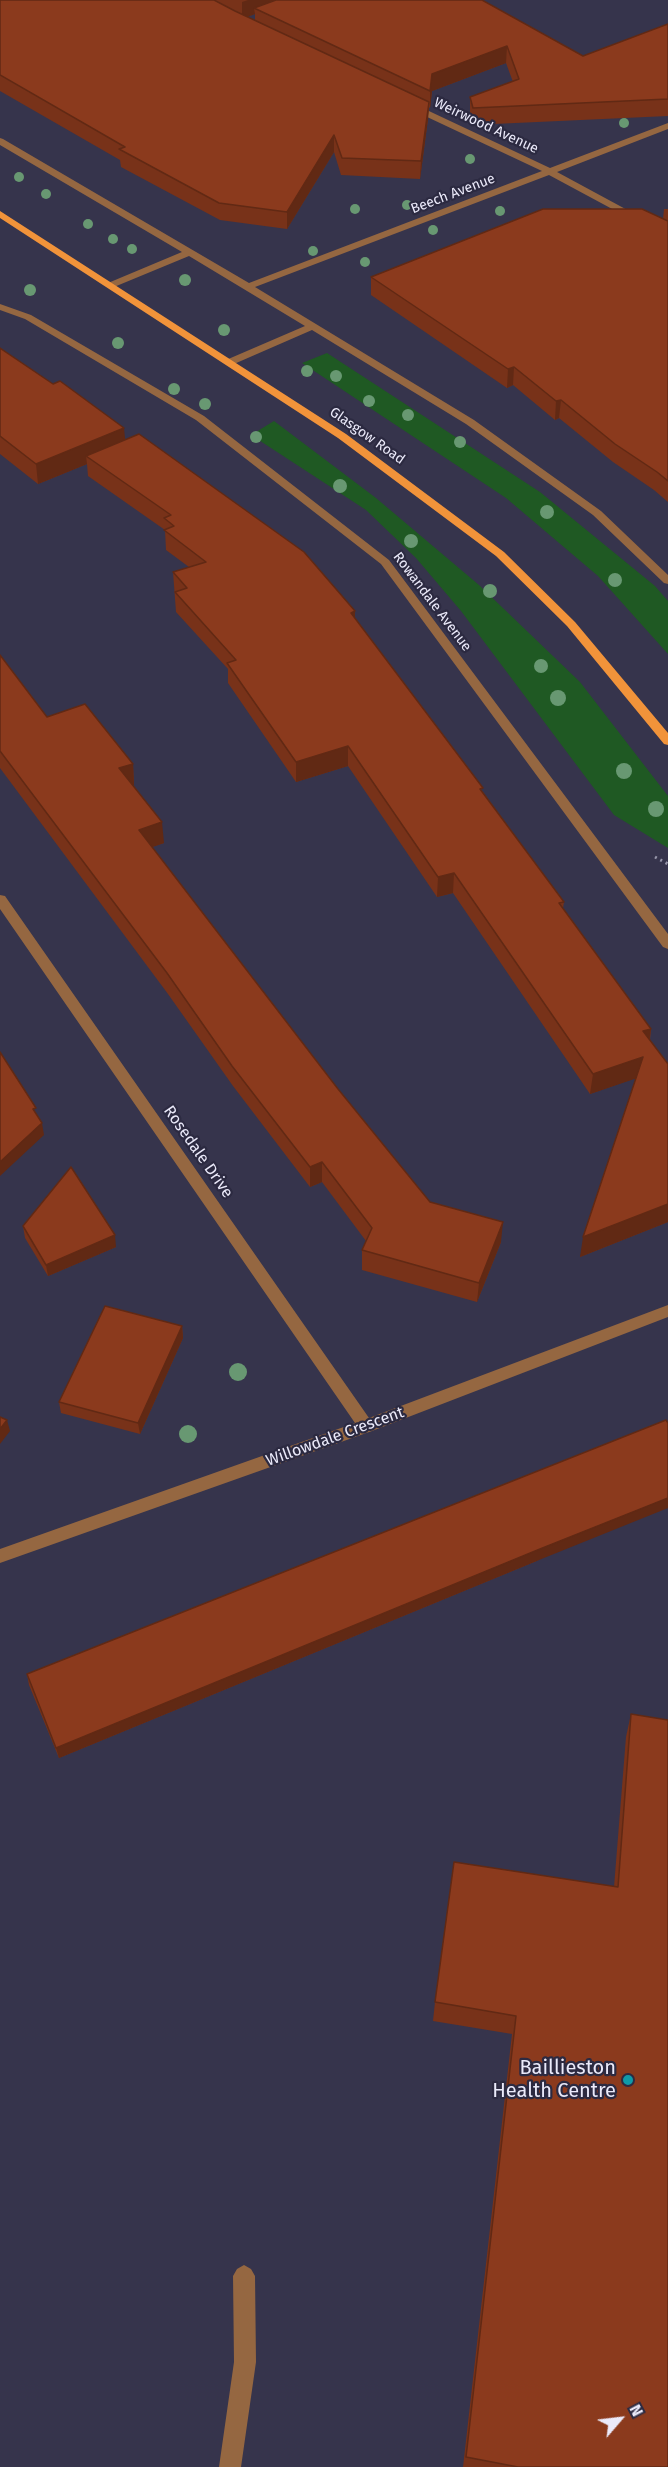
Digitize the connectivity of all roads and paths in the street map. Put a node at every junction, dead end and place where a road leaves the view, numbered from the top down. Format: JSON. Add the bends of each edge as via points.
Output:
{"nodes":[{"id":1,"x":400,"y":100,"type":"edge"},
{"id":2,"x":668,"y":126,"type":"edge"},
{"id":3,"x":0,"y":141,"type":"edge"},
{"id":4,"x":549,"y":171,"type":"junction"},
{"id":5,"x":2,"y":218,"type":"edge"},
{"id":6,"x":668,"y":236,"type":"edge"},
{"id":7,"x":188,"y":254,"type":"junction"},
{"id":8,"x":111,"y":285,"type":"junction"},
{"id":9,"x":248,"y":287,"type":"junction"},
{"id":10,"x":0,"y":307,"type":"edge"},
{"id":11,"x":311,"y":327,"type":"junction"},
{"id":12,"x":230,"y":362,"type":"junction"},
{"id":13,"x":668,"y":582,"type":"edge"},
{"id":14,"x":668,"y":741,"type":"edge"},
{"id":15,"x":0,"y":899,"type":"edge"},
{"id":16,"x":668,"y":945,"type":"edge"},
{"id":17,"x":668,"y":1311,"type":"edge"},
{"id":18,"x":366,"y":1426,"type":"junction"},
{"id":19,"x":0,"y":1556,"type":"edge"},
{"id":20,"x":244,"y":2276,"type":"dead end"},
{"id":21,"x":230,"y":2467,"type":"edge"}],
"edges":[{"from":1,"to":4,"type":"street","name":"Weirwood Avenue"},
{"from":2,"to":4,"type":"street","name":"Beech Avenue"},
{"from":3,"to":7,"type":"street"},
{"from":4,"to":6,"type":"street","name":"Weirwood Avenue"},
{"from":4,"to":9,"type":"street","name":"Beech Avenue"},
{"from":5,"to":8,"type":"main road","name":"Glasgow Road"},
{"from":7,"to":8,"type":"street"},
{"from":7,"to":9,"type":"street"},
{"from":8,"to":12,"type":"main road","name":"Glasgow Road"},
{"from":9,"to":11,"type":"street"},
{"from":10,"to":16,"type":"street","name":"Rowandale Avenue","via":[[28,317],[200,418],[385,562]]},
{"from":11,"to":12,"type":"street"},
{"from":11,"to":13,"type":"street","via":[[470,422],[597,513]]},
{"from":12,"to":14,"type":"main road","name":"Glasgow Road","via":[[342,436],[500,554],[571,624]]},
{"from":15,"to":18,"type":"street","name":"Rosedale Drive"},
{"from":17,"to":18,"type":"street","name":"Willowdale Crescent"},
{"from":18,"to":19,"type":"street","name":"Willowdale Crescent"},
{"from":20,"to":21,"type":"street","via":[[245,2362]]}]}
